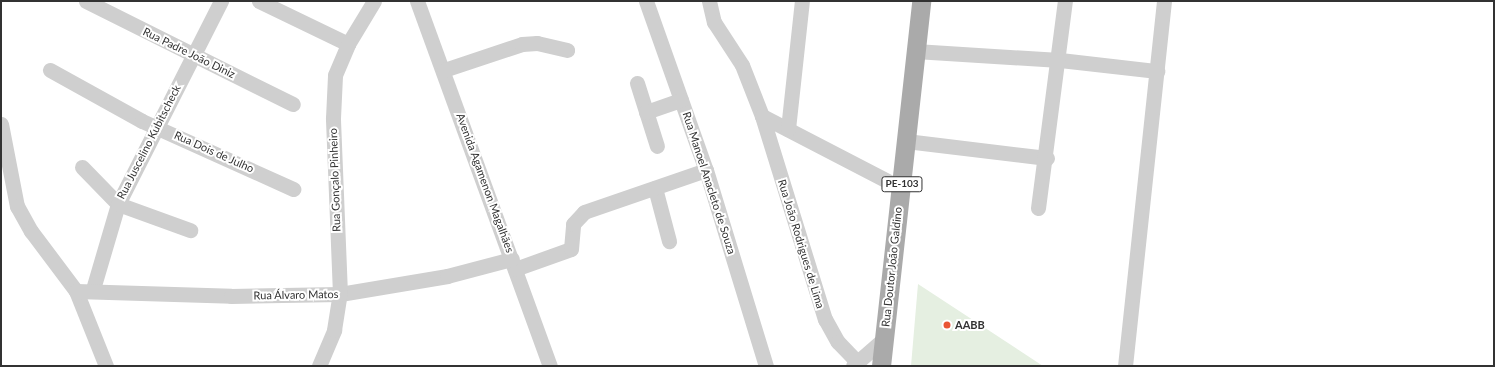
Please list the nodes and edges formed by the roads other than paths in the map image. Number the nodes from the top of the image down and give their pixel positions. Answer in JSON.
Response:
{"nodes":[{"id":1,"x":86,"y":1,"type":"edge"},
{"id":2,"x":221,"y":1,"type":"edge"},
{"id":3,"x":259,"y":1,"type":"edge"},
{"id":4,"x":374,"y":1,"type":"edge"},
{"id":5,"x":417,"y":1,"type":"edge"},
{"id":6,"x":646,"y":1,"type":"edge"},
{"id":7,"x":708,"y":1,"type":"edge"},
{"id":8,"x":802,"y":1,"type":"edge"},
{"id":9,"x":921,"y":1,"type":"edge"},
{"id":10,"x":1065,"y":1,"type":"edge"},
{"id":11,"x":1164,"y":1,"type":"edge"},
{"id":12,"x":348,"y":44,"type":"junction"},
{"id":13,"x":567,"y":50,"type":"dead end"},
{"id":14,"x":915,"y":51,"type":"junction"},
{"id":15,"x":194,"y":55,"type":"junction"},
{"id":16,"x":1060,"y":60,"type":"junction"},
{"id":17,"x":50,"y":70,"type":"dead end"},
{"id":18,"x":444,"y":70,"type":"junction"},
{"id":19,"x":1157,"y":72,"type":"junction"},
{"id":20,"x":637,"y":83,"type":"dead end"},
{"id":21,"x":681,"y":100,"type":"junction"},
{"id":22,"x":293,"y":104,"type":"dead end"},
{"id":23,"x":646,"y":112,"type":"junction"},
{"id":24,"x":762,"y":116,"type":"junction"},
{"id":25,"x":1,"y":124,"type":"edge"},
{"id":26,"x":155,"y":127,"type":"junction"},
{"id":27,"x":788,"y":129,"type":"junction"},
{"id":28,"x":906,"y":141,"type":"junction"},
{"id":29,"x":657,"y":146,"type":"dead end"},
{"id":30,"x":1047,"y":158,"type":"junction"},
{"id":31,"x":82,"y":167,"type":"dead end"},
{"id":32,"x":706,"y":170,"type":"junction"},
{"id":33,"x":655,"y":188,"type":"junction"},
{"id":34,"x":901,"y":188,"type":"junction"},
{"id":35,"x":293,"y":189,"type":"dead end"},
{"id":36,"x":118,"y":204,"type":"junction"},
{"id":37,"x":1038,"y":208,"type":"dead end"},
{"id":38,"x":190,"y":230,"type":"dead end"},
{"id":39,"x":669,"y":241,"type":"dead end"},
{"id":40,"x":513,"y":264,"type":"junction"},
{"id":41,"x":94,"y":290,"type":"junction"},
{"id":42,"x":76,"y":291,"type":"junction"},
{"id":43,"x":340,"y":294,"type":"junction"},
{"id":44,"x":885,"y":338,"type":"junction"},
{"id":45,"x":855,"y":364,"type":"edge"},
{"id":46,"x":106,"y":366,"type":"edge"},
{"id":47,"x":319,"y":366,"type":"edge"},
{"id":48,"x":550,"y":366,"type":"edge"},
{"id":49,"x":766,"y":366,"type":"edge"},
{"id":50,"x":881,"y":366,"type":"edge"},
{"id":51,"x":1125,"y":366,"type":"edge"}],
"edges":[{"from":1,"to":15,"type":"street","name":"Rua Padre João Diniz"},
{"from":2,"to":15,"type":"street","name":"Rua Juscelino Kubitscheck"},
{"from":3,"to":12,"type":"street"},
{"from":4,"to":12,"type":"street","name":"Rua Gonçalo Pinheiro"},
{"from":5,"to":18,"type":"street","name":"Avenida Agamenon Magalhães"},
{"from":6,"to":21,"type":"street","name":"Rua Manoel Anacleto de Souza"},
{"from":7,"to":24,"type":"street","name":"Rua João Rodrigues de Lima"},
{"from":8,"to":27,"type":"street"},
{"from":9,"to":14,"type":"main road","name":"Rua Doutor João Galdino","number":"PE-103"},
{"from":10,"to":16,"type":"street"},
{"from":11,"to":19,"type":"street"},
{"from":12,"to":43,"type":"street","name":"Rua Gonçalo Pinheiro"},
{"from":13,"to":18,"type":"street"},
{"from":14,"to":16,"type":"street"},
{"from":14,"to":28,"type":"main road","name":"Rua Doutor João Galdino","number":"PE-103"},
{"from":15,"to":22,"type":"street","name":"Rua Padre João Diniz"},
{"from":15,"to":26,"type":"street","name":"Rua Juscelino Kubitscheck"},
{"from":16,"to":19,"type":"street"},
{"from":16,"to":30,"type":"street"},
{"from":17,"to":26,"type":"street","name":"Rua Dois de Julho"},
{"from":18,"to":40,"type":"street","name":"Avenida Agamenon Magalhães"},
{"from":19,"to":51,"type":"street"},
{"from":20,"to":23,"type":"street"},
{"from":21,"to":23,"type":"street"},
{"from":21,"to":32,"type":"street","name":"Rua Manoel Anacleto de Souza"},
{"from":23,"to":29,"type":"street"},
{"from":24,"to":27,"type":"street"},
{"from":24,"to":45,"type":"street","name":"Rua João Rodrigues de Lima"},
{"from":25,"to":42,"type":"street"},
{"from":26,"to":35,"type":"street","name":"Rua Dois de Julho"},
{"from":26,"to":36,"type":"street","name":"Rua Juscelino Kubitscheck"},
{"from":27,"to":34,"type":"street"},
{"from":28,"to":30,"type":"street"},
{"from":28,"to":34,"type":"main road","name":"Rua Doutor João Galdino","number":"PE-103"},
{"from":30,"to":37,"type":"street"},
{"from":31,"to":36,"type":"street"},
{"from":32,"to":33,"type":"street"},
{"from":32,"to":49,"type":"street","name":"Rua Manoel Anacleto de Souza"},
{"from":33,"to":39,"type":"street"},
{"from":33,"to":40,"type":"street","name":"Rua Álvaro Matos"},
{"from":34,"to":44,"type":"main road","name":"Rua Doutor João Galdino","number":"PE-103"},
{"from":36,"to":38,"type":"street"},
{"from":36,"to":41,"type":"street","name":"Rua Juscelino Kubitscheck"},
{"from":40,"to":43,"type":"street","name":"Rua Álvaro Matos"},
{"from":40,"to":48,"type":"street","name":"Avenida Agamenon Magalhães"},
{"from":41,"to":42,"type":"street","name":"Rua Álvaro Matos"},
{"from":41,"to":43,"type":"street","name":"Rua Álvaro Matos"},
{"from":42,"to":46,"type":"street"},
{"from":43,"to":47,"type":"street","name":"Rua Gonçalo Pinheiro"},
{"from":44,"to":45,"type":"street"},
{"from":44,"to":50,"type":"main road","name":"Rua Doutor João Galdino","number":"PE-103"}]}
